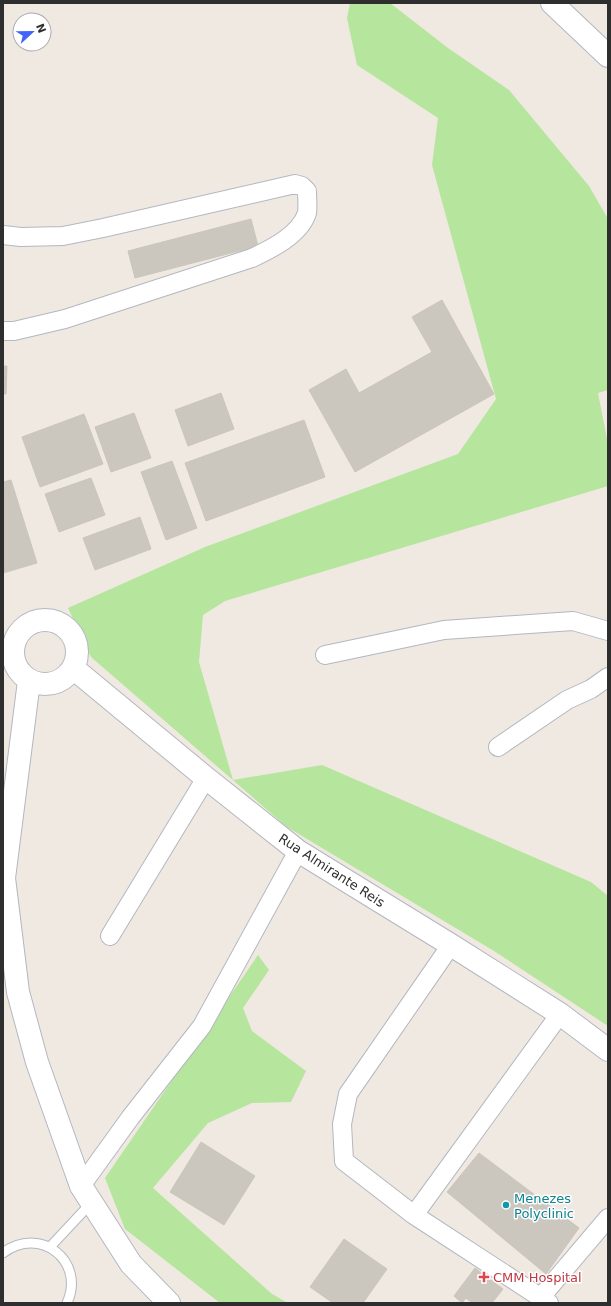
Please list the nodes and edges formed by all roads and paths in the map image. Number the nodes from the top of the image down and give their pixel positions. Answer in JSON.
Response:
{"nodes":[{"id":1,"x":552,"y":3,"type":"edge"},
{"id":2,"x":608,"y":56,"type":"edge"},
{"id":3,"x":3,"y":235,"type":"edge"},
{"id":4,"x":3,"y":331,"type":"edge"},
{"id":5,"x":608,"y":631,"type":"edge"},
{"id":6,"x":8,"y":647,"type":"edge"},
{"id":7,"x":325,"y":655,"type":"dead end"},
{"id":8,"x":73,"y":668,"type":"junction"},
{"id":9,"x":608,"y":677,"type":"edge"},
{"id":10,"x":30,"y":681,"type":"junction"},
{"id":11,"x":498,"y":747,"type":"dead end"},
{"id":12,"x":206,"y":778,"type":"junction"},
{"id":13,"x":298,"y":851,"type":"junction"},
{"id":14,"x":5,"y":860,"type":"edge"},
{"id":15,"x":110,"y":936,"type":"dead end"},
{"id":16,"x":451,"y":945,"type":"junction"},
{"id":17,"x":560,"y":1014,"type":"junction"},
{"id":18,"x":608,"y":1050,"type":"edge"},
{"id":19,"x":87,"y":1194,"type":"junction"},
{"id":20,"x":414,"y":1215,"type":"junction"},
{"id":21,"x":608,"y":1218,"type":"edge"},
{"id":22,"x":50,"y":1247,"type":"junction"},
{"id":23,"x":3,"y":1253,"type":"edge"},
{"id":24,"x":545,"y":1300,"type":"edge"},
{"id":25,"x":67,"y":1303,"type":"edge"},
{"id":26,"x":169,"y":1303,"type":"edge"}],
"edges":[{"from":1,"to":2,"type":"main road"},
{"from":3,"to":4,"type":"street"},
{"from":5,"to":7,"type":"street"},
{"from":6,"to":8,"type":"main road"},
{"from":6,"to":10,"type":"main road"},
{"from":8,"to":10,"type":"main road"},
{"from":8,"to":12,"type":"main road","name":"Rua Almirante Reis"},
{"from":9,"to":11,"type":"street"},
{"from":10,"to":14,"type":"main road"},
{"from":12,"to":13,"type":"main road","name":"Rua Almirante Reis"},
{"from":12,"to":15,"type":"street"},
{"from":13,"to":16,"type":"main road","name":"Rua Almirante Reis"},
{"from":13,"to":19,"type":"street"},
{"from":14,"to":19,"type":"main road"},
{"from":16,"to":17,"type":"main road","name":"Rua Almirante Reis"},
{"from":16,"to":20,"type":"street"},
{"from":17,"to":18,"type":"main road","name":"Rua Almirante Reis"},
{"from":17,"to":20,"type":"street"},
{"from":19,"to":22,"type":"lane"},
{"from":19,"to":26,"type":"main road"},
{"from":20,"to":24,"type":"street"},
{"from":21,"to":24,"type":"street"},
{"from":22,"to":23,"type":"lane"},
{"from":22,"to":25,"type":"lane"}]}
